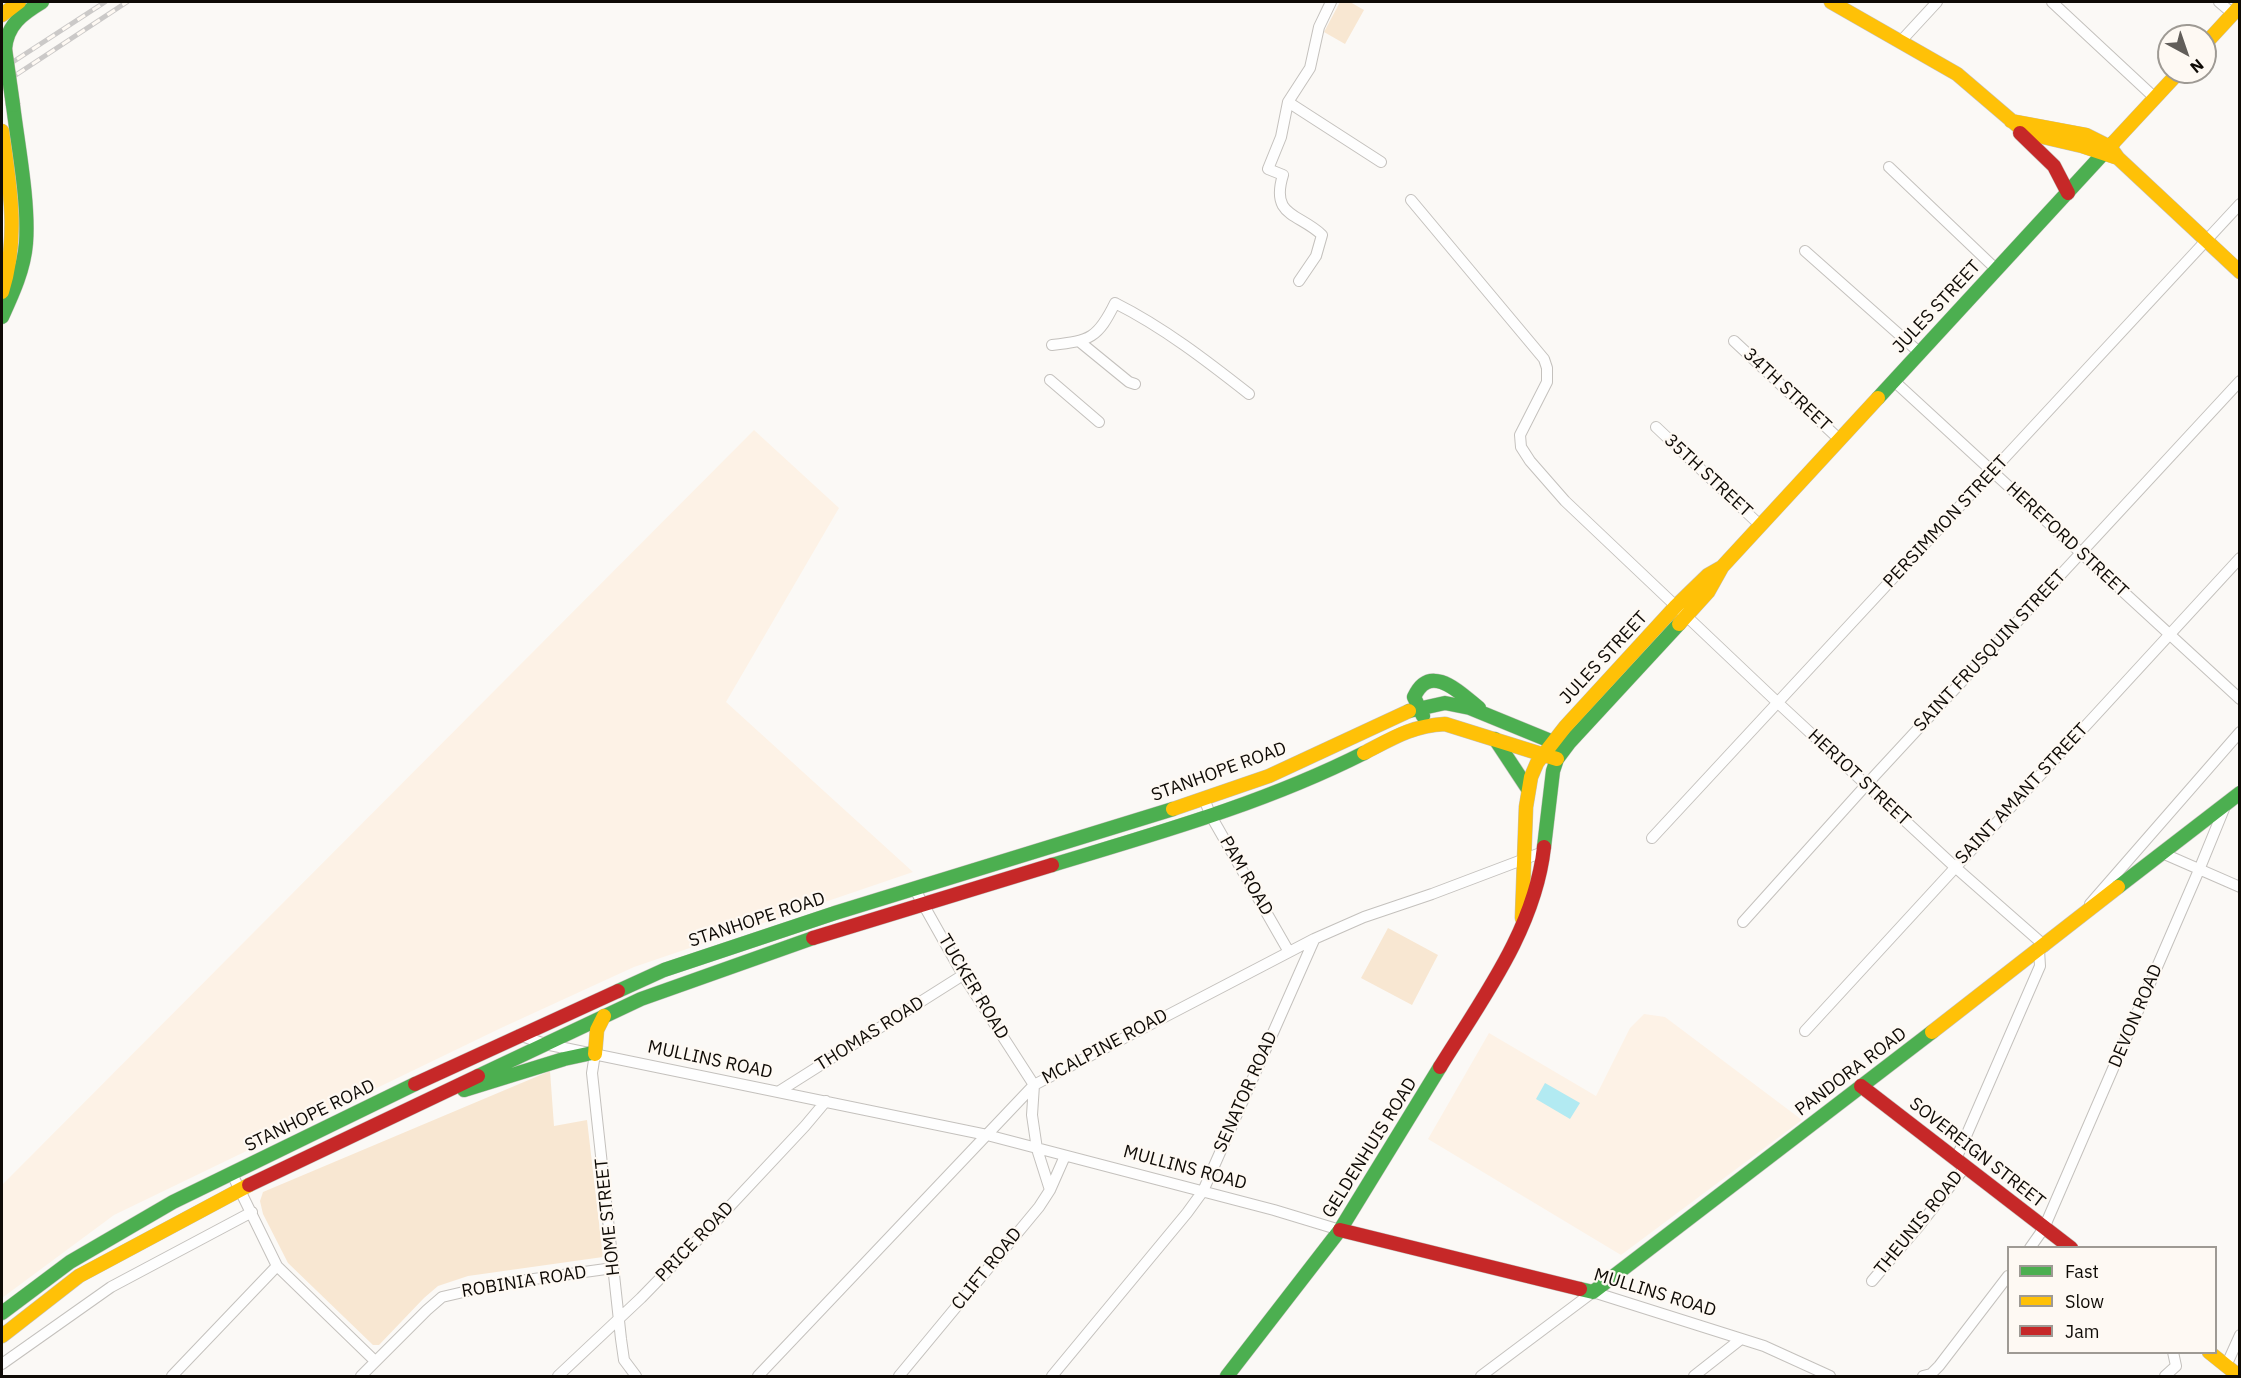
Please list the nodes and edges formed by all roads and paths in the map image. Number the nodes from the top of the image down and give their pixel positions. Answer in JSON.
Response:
{"nodes":[{"id":1,"x":42,"y":2,"type":"edge"},
{"id":2,"x":1331,"y":2,"type":"edge"},
{"id":3,"x":1831,"y":2,"type":"edge"},
{"id":4,"x":1937,"y":2,"type":"edge"},
{"id":5,"x":2052,"y":2,"type":"edge"},
{"id":6,"x":2219,"y":2,"type":"edge"},
{"id":7,"x":9,"y":10,"type":"edge"},
{"id":8,"x":2236,"y":10,"type":"edge"},
{"id":9,"x":2217,"y":31,"type":"edge"},
{"id":10,"x":4,"y":34,"type":"edge"},
{"id":11,"x":1901,"y":41,"type":"junction"},
{"id":12,"x":2168,"y":84,"type":"edge"},
{"id":13,"x":2155,"y":98,"type":"junction"},
{"id":14,"x":1288,"y":102,"type":"junction"},
{"id":15,"x":2014,"y":125,"type":"junction"},
{"id":16,"x":2,"y":131,"type":"edge"},
{"id":17,"x":2110,"y":153,"type":"junction"},
{"id":18,"x":1381,"y":162,"type":"dead end"},
{"id":19,"x":1889,"y":167,"type":"dead end"},
{"id":20,"x":2068,"y":194,"type":"junction"},
{"id":21,"x":1411,"y":200,"type":"dead end"},
{"id":22,"x":2240,"y":204,"type":"edge"},
{"id":23,"x":2206,"y":241,"type":"junction"},
{"id":24,"x":1805,"y":252,"type":"dead end"},
{"id":25,"x":1997,"y":270,"type":"junction"},
{"id":26,"x":2240,"y":272,"type":"edge"},
{"id":27,"x":1299,"y":281,"type":"dead end"},
{"id":28,"x":2,"y":292,"type":"edge"},
{"id":29,"x":2,"y":316,"type":"edge"},
{"id":30,"x":1734,"y":341,"type":"dead end"},
{"id":31,"x":1080,"y":342,"type":"junction"},
{"id":32,"x":1052,"y":345,"type":"dead end"},
{"id":33,"x":1920,"y":353,"type":"junction"},
{"id":34,"x":1050,"y":380,"type":"dead end"},
{"id":35,"x":1894,"y":381,"type":"junction"},
{"id":36,"x":2240,"y":381,"type":"edge"},
{"id":37,"x":1135,"y":384,"type":"dead end"},
{"id":38,"x":1249,"y":394,"type":"dead end"},
{"id":39,"x":1099,"y":422,"type":"dead end"},
{"id":40,"x":1656,"y":427,"type":"dead end"},
{"id":41,"x":1839,"y":440,"type":"junction"},
{"id":42,"x":1994,"y":471,"type":"junction"},
{"id":43,"x":1761,"y":526,"type":"junction"},
{"id":44,"x":2081,"y":552,"type":"junction"},
{"id":45,"x":2240,"y":558,"type":"edge"},
{"id":46,"x":1681,"y":611,"type":"junction"},
{"id":47,"x":2168,"y":635,"type":"junction"},
{"id":48,"x":2240,"y":699,"type":"edge"},
{"id":49,"x":1777,"y":702,"type":"junction"},
{"id":50,"x":1418,"y":709,"type":"junction"},
{"id":51,"x":1490,"y":717,"type":"junction"},
{"id":52,"x":1429,"y":725,"type":"junction"},
{"id":53,"x":2240,"y":732,"type":"edge"},
{"id":54,"x":1495,"y":739,"type":"junction"},
{"id":55,"x":1558,"y":750,"type":"junction"},
{"id":56,"x":1543,"y":755,"type":"junction"},
{"id":57,"x":1280,"y":771,"type":"junction"},
{"id":58,"x":1867,"y":784,"type":"junction"},
{"id":59,"x":1528,"y":789,"type":"junction"},
{"id":60,"x":1284,"y":790,"type":"junction"},
{"id":61,"x":2240,"y":793,"type":"edge"},
{"id":62,"x":1204,"y":799,"type":"junction"},
{"id":63,"x":2226,"y":803,"type":"junction"},
{"id":64,"x":1211,"y":816,"type":"junction"},
{"id":65,"x":1652,"y":838,"type":"dead end"},
{"id":66,"x":1543,"y":852,"type":"junction"},
{"id":67,"x":2162,"y":853,"type":"junction"},
{"id":68,"x":1524,"y":858,"type":"junction"},
{"id":69,"x":990,"y":865,"type":"junction"},
{"id":70,"x":1955,"y":867,"type":"junction"},
{"id":71,"x":2199,"y":870,"type":"junction"},
{"id":72,"x":995,"y":883,"type":"junction"},
{"id":73,"x":2240,"y":887,"type":"edge"},
{"id":74,"x":914,"y":888,"type":"junction"},
{"id":75,"x":924,"y":904,"type":"junction"},
{"id":76,"x":2078,"y":918,"type":"junction"},
{"id":77,"x":1743,"y":922,"type":"dead end"},
{"id":78,"x":1522,"y":926,"type":"junction"},
{"id":79,"x":1314,"y":939,"type":"junction"},
{"id":80,"x":2042,"y":948,"type":"junction"},
{"id":81,"x":1289,"y":952,"type":"junction"},
{"id":82,"x":963,"y":975,"type":"junction"},
{"id":83,"x":604,"y":1017,"type":"junction"},
{"id":84,"x":1805,"y":1030,"type":"dead end"},
{"id":85,"x":519,"y":1035,"type":"junction"},
{"id":86,"x":545,"y":1044,"type":"junction"},
{"id":87,"x":593,"y":1054,"type":"junction"},
{"id":88,"x":1034,"y":1085,"type":"junction"},
{"id":89,"x":1861,"y":1086,"type":"junction"},
{"id":90,"x":778,"y":1092,"type":"junction"},
{"id":91,"x":826,"y":1101,"type":"junction"},
{"id":92,"x":414,"y":1105,"type":"junction"},
{"id":93,"x":987,"y":1135,"type":"junction"},
{"id":94,"x":1037,"y":1149,"type":"junction"},
{"id":95,"x":1065,"y":1156,"type":"junction"},
{"id":96,"x":1961,"y":1162,"type":"junction"},
{"id":97,"x":232,"y":1174,"type":"junction"},
{"id":98,"x":240,"y":1189,"type":"junction"},
{"id":99,"x":1050,"y":1190,"type":"junction"},
{"id":100,"x":1203,"y":1191,"type":"junction"},
{"id":101,"x":252,"y":1212,"type":"junction"},
{"id":102,"x":2044,"y":1228,"type":"junction"},
{"id":103,"x":1340,"y":1230,"type":"junction"},
{"id":104,"x":2031,"y":1246,"type":"edge"},
{"id":105,"x":2068,"y":1246,"type":"edge"},
{"id":106,"x":70,"y":1262,"type":"junction"},
{"id":107,"x":277,"y":1266,"type":"junction"},
{"id":108,"x":613,"y":1268,"type":"junction"},
{"id":109,"x":80,"y":1276,"type":"junction"},
{"id":110,"x":2007,"y":1277,"type":"edge"},
{"id":111,"x":1872,"y":1281,"type":"dead end"},
{"id":112,"x":1593,"y":1292,"type":"junction"},
{"id":113,"x":2,"y":1313,"type":"edge"},
{"id":114,"x":619,"y":1317,"type":"junction"},
{"id":115,"x":2240,"y":1335,"type":"edge"},
{"id":116,"x":2,"y":1336,"type":"edge"},
{"id":117,"x":1741,"y":1339,"type":"junction"},
{"id":118,"x":2173,"y":1354,"type":"edge"},
{"id":119,"x":2210,"y":1354,"type":"edge"},
{"id":120,"x":375,"y":1361,"type":"junction"},
{"id":121,"x":2,"y":1364,"type":"edge"},
{"id":122,"x":2226,"y":1366,"type":"junction"},
{"id":123,"x":1820,"y":1373,"type":"edge"},
{"id":124,"x":172,"y":1377,"type":"edge"},
{"id":125,"x":361,"y":1377,"type":"edge"},
{"id":126,"x":558,"y":1377,"type":"edge"},
{"id":127,"x":636,"y":1377,"type":"edge"},
{"id":128,"x":758,"y":1377,"type":"edge"},
{"id":129,"x":899,"y":1377,"type":"edge"},
{"id":130,"x":1052,"y":1377,"type":"edge"},
{"id":131,"x":1227,"y":1377,"type":"edge"},
{"id":132,"x":1481,"y":1377,"type":"edge"},
{"id":133,"x":1694,"y":1377,"type":"edge"},
{"id":134,"x":1830,"y":1377,"type":"edge"},
{"id":135,"x":1923,"y":1377,"type":"edge"},
{"id":136,"x":2165,"y":1377,"type":"edge"},
{"id":137,"x":2239,"y":1377,"type":"edge"}],
"edges":[{"from":1,"to":7,"type":"main road"},
{"from":2,"to":14,"type":"street"},
{"from":3,"to":11,"type":"main road"},
{"from":4,"to":11,"type":"street"},
{"from":5,"to":13,"type":"street"},
{"from":6,"to":8,"type":"street"},
{"from":7,"to":10,"type":"main road"},
{"from":8,"to":9,"type":"main road"},
{"from":10,"to":29,"type":"main road","bridge":true},
{"from":11,"to":15,"type":"main road"},
{"from":12,"to":13,"type":"main road","name":"JULES STREET"},
{"from":13,"to":17,"type":"main road","name":"JULES STREET"},
{"from":14,"to":18,"type":"street"},
{"from":14,"to":27,"type":"street"},
{"from":15,"to":17,"type":"main road"},
{"from":15,"to":20,"type":"main road"},
{"from":16,"to":28,"type":"main road"},
{"from":17,"to":20,"type":"main road","name":"JULES STREET"},
{"from":17,"to":23,"type":"main road"},
{"from":19,"to":25,"type":"street"},
{"from":20,"to":25,"type":"main road","name":"JULES STREET"},
{"from":21,"to":46,"type":"street","name":"HERIOT STREET"},
{"from":22,"to":23,"type":"street","name":"PERSIMMON STREET"},
{"from":23,"to":26,"type":"main road"},
{"from":23,"to":42,"type":"street","name":"PERSIMMON STREET"},
{"from":24,"to":33,"type":"street"},
{"from":25,"to":33,"type":"main road","name":"JULES STREET"},
{"from":30,"to":41,"type":"street","name":"34TH STREET"},
{"from":31,"to":32,"type":"street"},
{"from":31,"to":37,"type":"street"},
{"from":31,"to":38,"type":"street"},
{"from":33,"to":35,"type":"main road","name":"JULES STREET"},
{"from":34,"to":39,"type":"street"},
{"from":35,"to":41,"type":"main road","name":"JULES STREET"},
{"from":35,"to":42,"type":"street","name":"HEREFORD STREET"},
{"from":36,"to":44,"type":"street","name":"SAINT FRUSQUIN STREET"},
{"from":40,"to":43,"type":"street","name":"35TH STREET"},
{"from":41,"to":43,"type":"main road","name":"JULES STREET"},
{"from":42,"to":44,"type":"street","name":"HEREFORD STREET"},
{"from":42,"to":49,"type":"street","name":"PERSIMMON STREET"},
{"from":43,"to":46,"type":"main road","name":"JULES STREET"},
{"from":44,"to":47,"type":"street","name":"HEREFORD STREET"},
{"from":44,"to":58,"type":"street","name":"SAINT FRUSQUIN STREET"},
{"from":45,"to":47,"type":"street","name":"SAINT AMANT STREET"},
{"from":46,"to":49,"type":"street","name":"HERIOT STREET"},
{"from":46,"to":55,"type":"main road","name":"JULES STREET"},
{"from":47,"to":48,"type":"street","name":"HEREFORD STREET"},
{"from":47,"to":70,"type":"street","name":"SAINT AMANT STREET"},
{"from":49,"to":58,"type":"street","name":"HERIOT STREET"},
{"from":49,"to":65,"type":"street","name":"PERSIMMON STREET"},
{"from":50,"to":51,"type":"main road","name":"STANHOPE ROAD"},
{"from":50,"to":51,"type":"main road"},
{"from":50,"to":52,"type":"main road"},
{"from":50,"to":57,"type":"main road","name":"STANHOPE ROAD"},
{"from":51,"to":55,"type":"main road","name":"STANHOPE ROAD"},
{"from":52,"to":54,"type":"main road","name":"STANHOPE ROAD"},
{"from":52,"to":60,"type":"main road","name":"STANHOPE ROAD"},
{"from":53,"to":76,"type":"street"},
{"from":54,"to":56,"type":"main road","name":"STANHOPE ROAD"},
{"from":54,"to":59,"type":"main road"},
{"from":55,"to":56,"type":"main road","name":"STANHOPE ROAD"},
{"from":55,"to":66,"type":"main road","name":"GELDENHUIS ROAD"},
{"from":56,"to":59,"type":"main road","name":"GELDENHUIS ROAD"},
{"from":57,"to":60,"type":"main road"},
{"from":57,"to":62,"type":"main road","name":"STANHOPE ROAD"},
{"from":58,"to":70,"type":"street","name":"HERIOT STREET"},
{"from":58,"to":77,"type":"street","name":"SAINT FRUSQUIN STREET"},
{"from":59,"to":68,"type":"main road","name":"GELDENHUIS ROAD"},
{"from":60,"to":64,"type":"main road","name":"STANHOPE ROAD"},
{"from":61,"to":63,"type":"main road","name":"PANDORA ROAD"},
{"from":62,"to":64,"type":"street","name":"PAM ROAD"},
{"from":62,"to":69,"type":"main road","name":"STANHOPE ROAD"},
{"from":63,"to":67,"type":"main road","name":"PANDORA ROAD"},
{"from":63,"to":71,"type":"street","name":"DEVON ROAD"},
{"from":64,"to":72,"type":"main road","name":"STANHOPE ROAD"},
{"from":64,"to":81,"type":"street","name":"PAM ROAD"},
{"from":66,"to":68,"type":"street","name":"MCALPINE ROAD"},
{"from":66,"to":78,"type":"main road","name":"GELDENHUIS ROAD"},
{"from":67,"to":71,"type":"street"},
{"from":67,"to":76,"type":"main road","name":"PANDORA ROAD"},
{"from":68,"to":78,"type":"main road","name":"GELDENHUIS ROAD"},
{"from":68,"to":79,"type":"street","name":"MCALPINE ROAD"},
{"from":69,"to":72,"type":"main road"},
{"from":69,"to":74,"type":"main road","name":"STANHOPE ROAD"},
{"from":70,"to":80,"type":"street","name":"HERIOT STREET"},
{"from":70,"to":84,"type":"street","name":"SAINT AMANT STREET"},
{"from":71,"to":73,"type":"street"},
{"from":71,"to":102,"type":"street","name":"DEVON ROAD"},
{"from":72,"to":75,"type":"main road","name":"STANHOPE ROAD"},
{"from":74,"to":75,"type":"street","name":"TUCKER ROAD"},
{"from":74,"to":85,"type":"main road","name":"STANHOPE ROAD"},
{"from":75,"to":82,"type":"street","name":"TUCKER ROAD"},
{"from":75,"to":83,"type":"main road","name":"STANHOPE ROAD"},
{"from":76,"to":80,"type":"main road","name":"PANDORA ROAD"},
{"from":78,"to":103,"type":"main road","name":"GELDENHUIS ROAD"},
{"from":79,"to":81,"type":"street","name":"MCALPINE ROAD"},
{"from":79,"to":100,"type":"street","name":"SENATOR ROAD"},
{"from":80,"to":89,"type":"main road","name":"PANDORA ROAD"},
{"from":80,"to":96,"type":"street","name":"THEUNIS ROAD"},
{"from":81,"to":88,"type":"street","name":"MCALPINE ROAD"},
{"from":82,"to":88,"type":"street","name":"TUCKER ROAD"},
{"from":82,"to":90,"type":"street","name":"THOMAS ROAD"},
{"from":83,"to":86,"type":"main road","name":"STANHOPE ROAD"},
{"from":83,"to":87,"type":"main road"},
{"from":85,"to":86,"type":"street","name":"MULLINS ROAD"},
{"from":85,"to":97,"type":"main road","name":"STANHOPE ROAD"},
{"from":86,"to":87,"type":"street","name":"MULLINS ROAD"},
{"from":86,"to":92,"type":"main road","name":"STANHOPE ROAD"},
{"from":87,"to":90,"type":"street","name":"MULLINS ROAD"},
{"from":87,"to":92,"type":"main road"},
{"from":87,"to":108,"type":"street","name":"HOME STREET"},
{"from":88,"to":93,"type":"street","name":"MCALPINE ROAD"},
{"from":88,"to":94,"type":"street"},
{"from":89,"to":96,"type":"main road","name":"SOVEREIGN STREET"},
{"from":89,"to":112,"type":"main road","name":"PANDORA ROAD"},
{"from":90,"to":91,"type":"street","name":"MULLINS ROAD"},
{"from":91,"to":93,"type":"street","name":"MULLINS ROAD"},
{"from":91,"to":114,"type":"street","name":"PRICE ROAD"},
{"from":92,"to":98,"type":"main road","name":"STANHOPE ROAD"},
{"from":93,"to":94,"type":"street","name":"MULLINS ROAD"},
{"from":93,"to":128,"type":"street","name":"MCALPINE ROAD"},
{"from":94,"to":95,"type":"street","name":"MULLINS ROAD"},
{"from":94,"to":99,"type":"street"},
{"from":95,"to":99,"type":"street","name":"CLIFT ROAD"},
{"from":95,"to":100,"type":"street","name":"MULLINS ROAD"},
{"from":96,"to":102,"type":"main road","name":"SOVEREIGN STREET"},
{"from":96,"to":111,"type":"street","name":"THEUNIS ROAD"},
{"from":97,"to":98,"type":"street"},
{"from":97,"to":106,"type":"main road","name":"STANHOPE ROAD"},
{"from":98,"to":101,"type":"street"},
{"from":98,"to":109,"type":"main road","name":"STANHOPE ROAD"},
{"from":99,"to":129,"type":"street","name":"CLIFT ROAD"},
{"from":100,"to":103,"type":"street","name":"MULLINS ROAD"},
{"from":100,"to":130,"type":"street","name":"SENATOR ROAD"},
{"from":101,"to":107,"type":"street"},
{"from":101,"to":121,"type":"street"},
{"from":102,"to":104,"type":"street"},
{"from":102,"to":105,"type":"main road","name":"SOVEREIGN STREET"},
{"from":103,"to":112,"type":"main road","name":"MULLINS ROAD"},
{"from":103,"to":131,"type":"main road","name":"GELDENHUIS ROAD"},
{"from":106,"to":109,"type":"main road"},
{"from":106,"to":113,"type":"main road","name":"STANHOPE ROAD"},
{"from":107,"to":120,"type":"street"},
{"from":107,"to":124,"type":"street"},
{"from":108,"to":114,"type":"street","name":"HOME STREET"},
{"from":108,"to":120,"type":"street","name":"ROBINIA ROAD"},
{"from":109,"to":116,"type":"main road","name":"STANHOPE ROAD"},
{"from":110,"to":135,"type":"street"},
{"from":112,"to":117,"type":"street","name":"MULLINS ROAD"},
{"from":112,"to":132,"type":"street","name":"PANDORA ROAD"},
{"from":114,"to":126,"type":"street","name":"PRICE ROAD"},
{"from":114,"to":127,"type":"street","name":"HOME STREET"},
{"from":115,"to":122,"type":"street"},
{"from":117,"to":123,"type":"street","name":"MULLINS ROAD"},
{"from":117,"to":133,"type":"street"},
{"from":118,"to":136,"type":"street"},
{"from":119,"to":122,"type":"main road"},
{"from":120,"to":125,"type":"street","name":"ROBINIA ROAD"},
{"from":122,"to":137,"type":"main road"},
{"from":123,"to":134,"type":"street","name":"MULLINS ROAD"}]}
